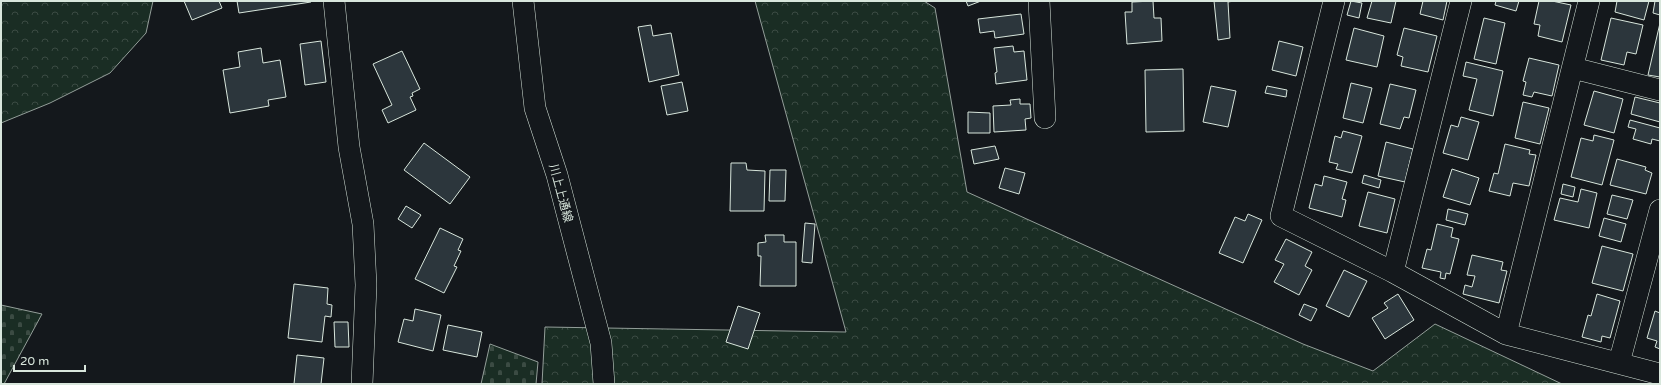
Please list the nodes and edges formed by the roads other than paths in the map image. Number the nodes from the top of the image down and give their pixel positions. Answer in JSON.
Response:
{"nodes":[{"id":1,"x":334,"y":1,"type":"edge"},
{"id":2,"x":523,"y":1,"type":"edge"},
{"id":3,"x":1039,"y":1,"type":"edge"},
{"id":4,"x":1334,"y":1,"type":"edge"},
{"id":5,"x":1461,"y":1,"type":"edge"},
{"id":6,"x":1589,"y":1,"type":"edge"},
{"id":7,"x":1573,"y":68,"type":"junction"},
{"id":8,"x":1660,"y":90,"type":"edge"},
{"id":9,"x":1045,"y":118,"type":"dead end"},
{"id":10,"x":1660,"y":210,"type":"edge"},
{"id":11,"x":1393,"y":272,"type":"junction"},
{"id":12,"x":1506,"y":334,"type":"junction"},
{"id":13,"x":1619,"y":363,"type":"junction"},
{"id":14,"x":1660,"y":374,"type":"edge"},
{"id":15,"x":362,"y":384,"type":"edge"},
{"id":16,"x":604,"y":384,"type":"edge"}],
"edges":[{"from":1,"to":15,"type":"street"},
{"from":2,"to":16,"type":"street","name":"川上上通線"},
{"from":3,"to":9,"type":"street"},
{"from":4,"to":11,"type":"street"},
{"from":5,"to":11,"type":"street"},
{"from":6,"to":7,"type":"street"},
{"from":7,"to":8,"type":"street"},
{"from":7,"to":12,"type":"street"},
{"from":10,"to":13,"type":"street"},
{"from":11,"to":12,"type":"street"},
{"from":12,"to":13,"type":"street"},
{"from":13,"to":14,"type":"street"}]}
